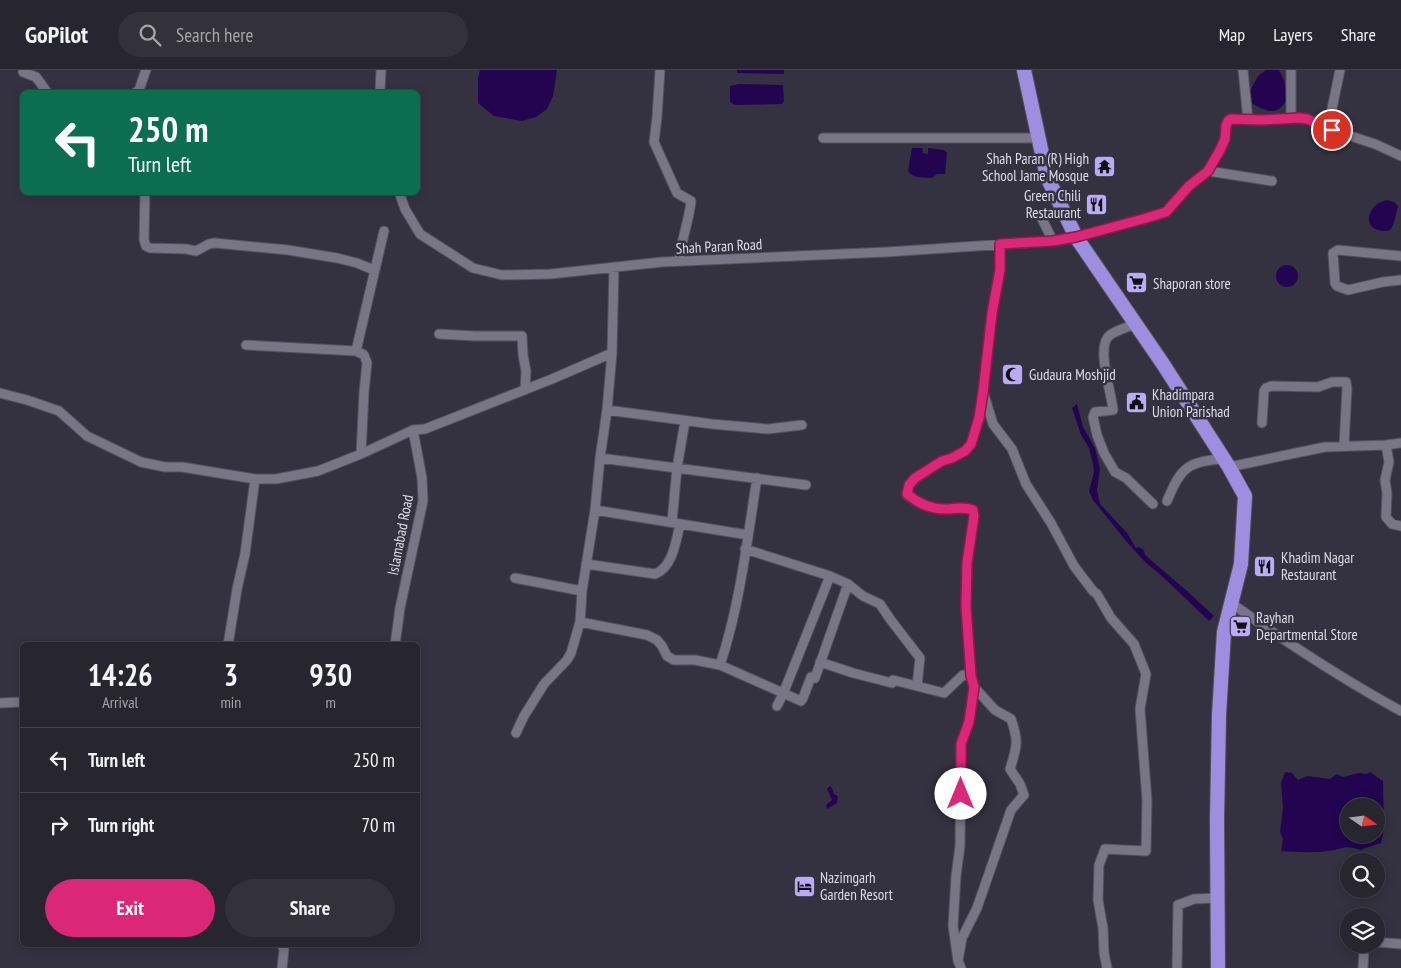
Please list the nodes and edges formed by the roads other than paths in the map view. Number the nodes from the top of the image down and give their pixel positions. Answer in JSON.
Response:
{"nodes":[{"id":1,"x":146,"y":70,"type":"edge"},
{"id":2,"x":381,"y":70,"type":"edge"},
{"id":3,"x":660,"y":70,"type":"edge"},
{"id":4,"x":1024,"y":70,"type":"edge"},
{"id":5,"x":1243,"y":70,"type":"edge"},
{"id":6,"x":1290,"y":70,"type":"edge"},
{"id":7,"x":1340,"y":70,"type":"edge"},
{"id":8,"x":23,"y":72,"type":"dead end"},
{"id":9,"x":46,"y":90,"type":"edge"},
{"id":10,"x":137,"y":90,"type":"edge"},
{"id":11,"x":380,"y":90,"type":"edge"},
{"id":12,"x":1291,"y":118,"type":"junction"},
{"id":13,"x":1248,"y":120,"type":"junction"},
{"id":14,"x":1328,"y":128,"type":"junction"},
{"id":15,"x":823,"y":138,"type":"dead end"},
{"id":16,"x":1039,"y":138,"type":"junction"},
{"id":17,"x":1401,"y":156,"type":"edge"},
{"id":18,"x":1208,"y":171,"type":"junction"},
{"id":19,"x":1272,"y":181,"type":"dead end"},
{"id":20,"x":144,"y":195,"type":"edge"},
{"id":21,"x":400,"y":195,"type":"edge"},
{"id":22,"x":1040,"y":216,"type":"dead end"},
{"id":23,"x":384,"y":231,"type":"dead end"},
{"id":24,"x":1076,"y":237,"type":"junction"},
{"id":25,"x":1053,"y":241,"type":"junction"},
{"id":26,"x":1000,"y":244,"type":"junction"},
{"id":27,"x":1401,"y":256,"type":"edge"},
{"id":28,"x":679,"y":262,"type":"junction"},
{"id":29,"x":614,"y":267,"type":"junction"},
{"id":30,"x":374,"y":270,"type":"junction"},
{"id":31,"x":1401,"y":280,"type":"edge"},
{"id":32,"x":1135,"y":324,"type":"junction"},
{"id":33,"x":439,"y":334,"type":"dead end"},
{"id":34,"x":246,"y":345,"type":"dead end"},
{"id":35,"x":356,"y":351,"type":"junction"},
{"id":36,"x":612,"y":353,"type":"junction"},
{"id":37,"x":524,"y":390,"type":"junction"},
{"id":38,"x":983,"y":392,"type":"junction"},
{"id":39,"x":0,"y":393,"type":"edge"},
{"id":40,"x":607,"y":410,"type":"junction"},
{"id":41,"x":684,"y":421,"type":"junction"},
{"id":42,"x":1262,"y":423,"type":"dead end"},
{"id":43,"x":802,"y":425,"type":"dead end"},
{"id":44,"x":413,"y":430,"type":"junction"},
{"id":45,"x":1401,"y":443,"type":"edge"},
{"id":46,"x":1386,"y":445,"type":"junction"},
{"id":47,"x":1344,"y":446,"type":"junction"},
{"id":48,"x":362,"y":454,"type":"junction"},
{"id":49,"x":600,"y":458,"type":"junction"},
{"id":50,"x":1227,"y":463,"type":"junction"},
{"id":51,"x":676,"y":468,"type":"junction"},
{"id":52,"x":757,"y":478,"type":"junction"},
{"id":53,"x":255,"y":479,"type":"junction"},
{"id":54,"x":806,"y":485,"type":"dead end"},
{"id":55,"x":1166,"y":501,"type":"dead end"},
{"id":56,"x":1153,"y":504,"type":"dead end"},
{"id":57,"x":595,"y":510,"type":"junction"},
{"id":58,"x":676,"y":523,"type":"junction"},
{"id":59,"x":1401,"y":526,"type":"edge"},
{"id":60,"x":748,"y":535,"type":"junction"},
{"id":61,"x":745,"y":549,"type":"junction"},
{"id":62,"x":586,"y":564,"type":"junction"},
{"id":63,"x":830,"y":576,"type":"junction"},
{"id":64,"x":515,"y":578,"type":"dead end"},
{"id":65,"x":848,"y":584,"type":"junction"},
{"id":66,"x":582,"y":591,"type":"junction"},
{"id":67,"x":1230,"y":608,"type":"junction"},
{"id":68,"x":580,"y":622,"type":"junction"},
{"id":69,"x":228,"y":642,"type":"edge"},
{"id":70,"x":395,"y":642,"type":"edge"},
{"id":71,"x":820,"y":662,"type":"junction"},
{"id":72,"x":720,"y":665,"type":"junction"},
{"id":73,"x":971,"y":676,"type":"junction"},
{"id":74,"x":917,"y":686,"type":"junction"},
{"id":75,"x":974,"y":687,"type":"junction"},
{"id":76,"x":783,"y":694,"type":"junction"},
{"id":77,"x":20,"y":702,"type":"edge"},
{"id":78,"x":0,"y":704,"type":"edge"},
{"id":79,"x":776,"y":706,"type":"dead end"},
{"id":80,"x":1401,"y":710,"type":"edge"},
{"id":81,"x":516,"y":732,"type":"dead end"},
{"id":82,"x":1217,"y":898,"type":"junction"},
{"id":83,"x":1385,"y":943,"type":"edge"},
{"id":84,"x":1401,"y":944,"type":"edge"},
{"id":85,"x":283,"y":947,"type":"edge"},
{"id":86,"x":1364,"y":953,"type":"edge"},
{"id":87,"x":959,"y":965,"type":"edge"},
{"id":88,"x":282,"y":968,"type":"edge"},
{"id":89,"x":1107,"y":968,"type":"edge"},
{"id":90,"x":1177,"y":968,"type":"edge"},
{"id":91,"x":1218,"y":968,"type":"edge"},
{"id":92,"x":1363,"y":968,"type":"edge"}],
"edges":[{"from":1,"to":10,"type":"street"},
{"from":2,"to":11,"type":"street"},
{"from":3,"to":28,"type":"street"},
{"from":4,"to":16,"type":"highway"},
{"from":5,"to":13,"type":"street"},
{"from":6,"to":12,"type":"street"},
{"from":7,"to":14,"type":"street"},
{"from":8,"to":9,"type":"street"},
{"from":12,"to":13,"type":"street"},
{"from":12,"to":14,"type":"street"},
{"from":13,"to":18,"type":"street"},
{"from":14,"to":17,"type":"street"},
{"from":15,"to":16,"type":"street"},
{"from":16,"to":24,"type":"highway"},
{"from":18,"to":19,"type":"street"},
{"from":18,"to":24,"type":"street","name":"Shah Paran Road"},
{"from":20,"to":30,"type":"street"},
{"from":21,"to":29,"type":"street","name":"Shah Paran Road"},
{"from":22,"to":25,"type":"street"},
{"from":23,"to":30,"type":"street"},
{"from":24,"to":25,"type":"street","name":"Shah Paran Road"},
{"from":24,"to":32,"type":"highway"},
{"from":25,"to":26,"type":"street","name":"Shah Paran Road"},
{"from":26,"to":28,"type":"street","name":"Shah Paran Road"},
{"from":26,"to":38,"type":"street"},
{"from":27,"to":31,"type":"street"},
{"from":28,"to":29,"type":"street","name":"Shah Paran Road"},
{"from":29,"to":36,"type":"street"},
{"from":30,"to":35,"type":"street"},
{"from":32,"to":50,"type":"highway"},
{"from":32,"to":56,"type":"street"},
{"from":33,"to":37,"type":"street"},
{"from":34,"to":35,"type":"street"},
{"from":35,"to":48,"type":"street"},
{"from":36,"to":37,"type":"street"},
{"from":36,"to":40,"type":"street"},
{"from":37,"to":44,"type":"street"},
{"from":38,"to":73,"type":"street"},
{"from":38,"to":89,"type":"street"},
{"from":39,"to":53,"type":"street"},
{"from":40,"to":41,"type":"street"},
{"from":40,"to":49,"type":"street"},
{"from":41,"to":43,"type":"street"},
{"from":41,"to":51,"type":"street"},
{"from":42,"to":47,"type":"street"},
{"from":44,"to":48,"type":"street"},
{"from":44,"to":70,"type":"street","name":"Islamabad Road"},
{"from":45,"to":46,"type":"street"},
{"from":46,"to":47,"type":"street"},
{"from":46,"to":59,"type":"street"},
{"from":47,"to":50,"type":"street"},
{"from":48,"to":53,"type":"street"},
{"from":49,"to":51,"type":"street"},
{"from":49,"to":57,"type":"street"},
{"from":50,"to":55,"type":"street"},
{"from":50,"to":67,"type":"highway"},
{"from":51,"to":52,"type":"street"},
{"from":51,"to":58,"type":"street"},
{"from":52,"to":54,"type":"street"},
{"from":52,"to":60,"type":"street"},
{"from":53,"to":69,"type":"street"},
{"from":57,"to":58,"type":"street"},
{"from":57,"to":62,"type":"street"},
{"from":58,"to":60,"type":"street"},
{"from":58,"to":62,"type":"street"},
{"from":60,"to":61,"type":"street"},
{"from":61,"to":63,"type":"street"},
{"from":61,"to":72,"type":"street"},
{"from":62,"to":66,"type":"street"},
{"from":63,"to":65,"type":"street"},
{"from":63,"to":76,"type":"street"},
{"from":64,"to":66,"type":"street"},
{"from":65,"to":71,"type":"street"},
{"from":65,"to":74,"type":"street"},
{"from":66,"to":68,"type":"street"},
{"from":67,"to":80,"type":"street"},
{"from":67,"to":82,"type":"highway"},
{"from":68,"to":72,"type":"street"},
{"from":68,"to":81,"type":"street"},
{"from":71,"to":74,"type":"street"},
{"from":71,"to":76,"type":"street"},
{"from":72,"to":76,"type":"street"},
{"from":73,"to":74,"type":"street"},
{"from":73,"to":75,"type":"street"},
{"from":75,"to":87,"type":"street"},
{"from":75,"to":87,"type":"street"},
{"from":76,"to":79,"type":"street"},
{"from":77,"to":78,"type":"street"},
{"from":82,"to":90,"type":"street"},
{"from":82,"to":91,"type":"highway"},
{"from":83,"to":84,"type":"street"},
{"from":85,"to":88,"type":"street"},
{"from":86,"to":92,"type":"street"}]}
